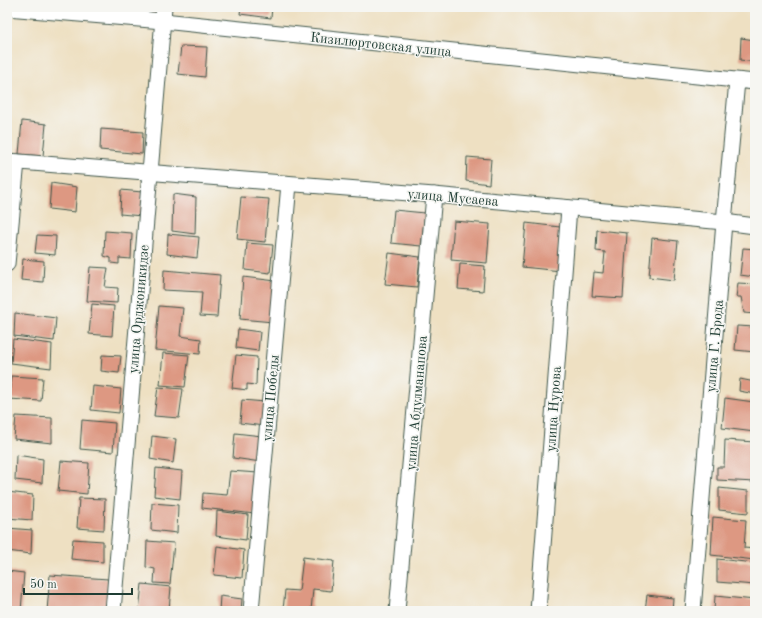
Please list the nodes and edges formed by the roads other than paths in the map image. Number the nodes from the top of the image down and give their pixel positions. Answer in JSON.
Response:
{"nodes":[{"id":1,"x":7,"y":8,"type":"edge"},
{"id":2,"x":163,"y":14,"type":"edge"},
{"id":3,"x":737,"y":81,"type":"junction"},
{"id":4,"x":755,"y":82,"type":"edge"},
{"id":5,"x":12,"y":161,"type":"edge"},
{"id":6,"x":150,"y":173,"type":"junction"},
{"id":7,"x":289,"y":184,"type":"junction"},
{"id":8,"x":434,"y":195,"type":"junction"},
{"id":9,"x":569,"y":208,"type":"junction"},
{"id":10,"x":724,"y":222,"type":"junction"},
{"id":11,"x":755,"y":226,"type":"edge"},
{"id":12,"x":7,"y":264,"type":"edge"},
{"id":13,"x":112,"y":611,"type":"edge"},
{"id":14,"x":251,"y":611,"type":"edge"},
{"id":15,"x":397,"y":611,"type":"edge"},
{"id":16,"x":538,"y":611,"type":"edge"},
{"id":17,"x":693,"y":611,"type":"edge"}],
"edges":[{"from":1,"to":2,"type":"street","name":"Кизилюртовская улица"},
{"from":2,"to":3,"type":"street","name":"Кизилюртовская улица"},
{"from":2,"to":6,"type":"street","name":"улица Орджоникидзе"},
{"from":3,"to":4,"type":"street","name":"Кизилюртовская улица"},
{"from":3,"to":10,"type":"street","name":"улица Г. Брода"},
{"from":5,"to":6,"type":"street","name":"улица Мусаева"},
{"from":5,"to":12,"type":"street"},
{"from":6,"to":7,"type":"street","name":"улица Мусаева"},
{"from":6,"to":13,"type":"street","name":"улица Орджоникидзе"},
{"from":7,"to":8,"type":"street","name":"улица Мусаева"},
{"from":7,"to":14,"type":"street","name":"улица Победы"},
{"from":8,"to":9,"type":"street","name":"улица Мусаева"},
{"from":8,"to":15,"type":"street","name":"улица Абдулманапова"},
{"from":9,"to":10,"type":"street","name":"улица Мусаева"},
{"from":9,"to":16,"type":"street","name":"улица Нурова"},
{"from":10,"to":11,"type":"street","name":"улица Мусаева"},
{"from":10,"to":17,"type":"street","name":"улица Г. Брода"}]}
